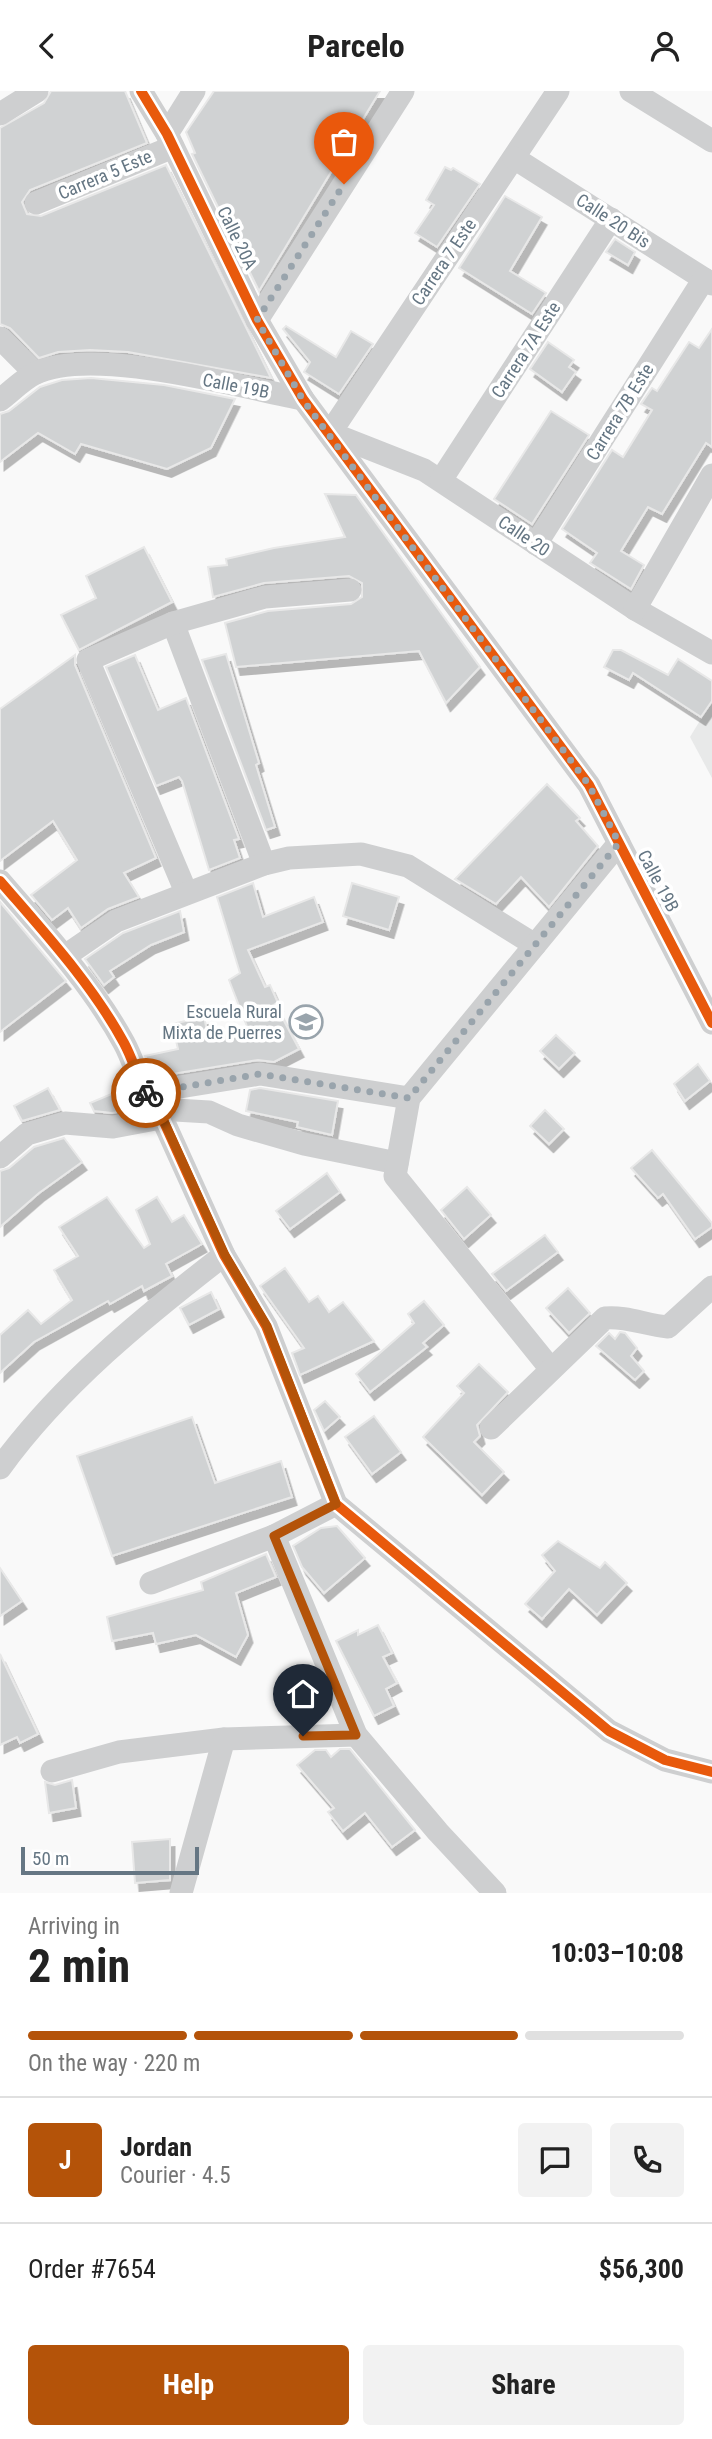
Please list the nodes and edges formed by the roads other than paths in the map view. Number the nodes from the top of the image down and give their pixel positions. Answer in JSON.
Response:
{"nodes":[{"id":1,"x":37,"y":91,"type":"edge"},
{"id":2,"x":141,"y":91,"type":"edge"},
{"id":3,"x":194,"y":91,"type":"edge"},
{"id":4,"x":403,"y":91,"type":"edge"},
{"id":5,"x":558,"y":91,"type":"edge"},
{"id":6,"x":631,"y":91,"type":"edge"},
{"id":7,"x":1,"y":111,"type":"edge"},
{"id":8,"x":170,"y":140,"type":"junction"},
{"id":9,"x":712,"y":141,"type":"edge"},
{"id":10,"x":514,"y":158,"type":"junction"},
{"id":11,"x":36,"y":203,"type":"dead end"},
{"id":12,"x":611,"y":219,"type":"junction"},
{"id":13,"x":708,"y":281,"type":"edge"},
{"id":14,"x":257,"y":320,"type":"junction"},
{"id":15,"x":0,"y":338,"type":"edge"},
{"id":16,"x":35,"y":373,"type":"junction"},
{"id":17,"x":0,"y":400,"type":"edge"},
{"id":18,"x":303,"y":400,"type":"junction"},
{"id":19,"x":330,"y":433,"type":"junction"},
{"id":20,"x":712,"y":475,"type":"edge"},
{"id":21,"x":442,"y":480,"type":"junction"},
{"id":22,"x":536,"y":544,"type":"junction"},
{"id":23,"x":350,"y":590,"type":"dead end"},
{"id":24,"x":635,"y":610,"type":"junction"},
{"id":25,"x":173,"y":623,"type":"junction"},
{"id":26,"x":712,"y":653,"type":"edge"},
{"id":27,"x":619,"y":843,"type":"junction"},
{"id":28,"x":264,"y":863,"type":"junction"},
{"id":29,"x":0,"y":881,"type":"edge"},
{"id":30,"x":186,"y":892,"type":"junction"},
{"id":31,"x":535,"y":945,"type":"junction"},
{"id":32,"x":65,"y":956,"type":"junction"},
{"id":33,"x":710,"y":1013,"type":"edge"},
{"id":34,"x":409,"y":1098,"type":"junction"},
{"id":35,"x":154,"y":1106,"type":"junction"},
{"id":36,"x":0,"y":1157,"type":"edge"},
{"id":37,"x":397,"y":1163,"type":"junction"},
{"id":38,"x":225,"y":1255,"type":"junction"},
{"id":39,"x":712,"y":1287,"type":"edge"},
{"id":40,"x":550,"y":1368,"type":"junction"},
{"id":41,"x":491,"y":1428,"type":"dead end"},
{"id":42,"x":0,"y":1468,"type":"edge"},
{"id":43,"x":336,"y":1504,"type":"junction"},
{"id":44,"x":274,"y":1536,"type":"junction"},
{"id":45,"x":151,"y":1583,"type":"dead end"},
{"id":46,"x":356,"y":1735,"type":"junction"},
{"id":47,"x":224,"y":1739,"type":"junction"},
{"id":48,"x":52,"y":1771,"type":"dead end"},
{"id":49,"x":712,"y":1772,"type":"edge"},
{"id":50,"x":181,"y":1893,"type":"edge"},
{"id":51,"x":495,"y":1893,"type":"edge"}],
"edges":[{"from":1,"to":7,"type":"street"},
{"from":2,"to":8,"type":"street","name":"Calle 20A"},
{"from":3,"to":8,"type":"street","name":"Carrera 5 Este"},
{"from":4,"to":14,"type":"street"},
{"from":5,"to":10,"type":"street","name":"Carrera 7 Este"},
{"from":6,"to":9,"type":"street"},
{"from":8,"to":11,"type":"street","name":"Carrera 5 Este"},
{"from":8,"to":14,"type":"street","name":"Calle 20A"},
{"from":10,"to":12,"type":"street","name":"Calle 20 Bis"},
{"from":10,"to":19,"type":"street","name":"Carrera 7 Este"},
{"from":12,"to":13,"type":"street","name":"Calle 20 Bis"},
{"from":12,"to":21,"type":"street","name":"Carrera 7A Este"},
{"from":13,"to":22,"type":"street","name":"Carrera 7B Este"},
{"from":14,"to":18,"type":"street","name":"Calle 20A"},
{"from":15,"to":16,"type":"street"},
{"from":16,"to":17,"type":"street"},
{"from":16,"to":18,"type":"street","name":"Calle 19B"},
{"from":18,"to":19,"type":"street","name":"Calle 19B"},
{"from":19,"to":21,"type":"street","name":"Calle 20"},
{"from":19,"to":27,"type":"street","name":"Calle 19B"},
{"from":20,"to":24,"type":"street"},
{"from":21,"to":22,"type":"street","name":"Calle 20"},
{"from":22,"to":24,"type":"street","name":"Calle 20"},
{"from":23,"to":25,"type":"street"},
{"from":24,"to":26,"type":"street","name":"Calle 20"},
{"from":25,"to":28,"type":"street"},
{"from":25,"to":30,"type":"street"},
{"from":27,"to":31,"type":"street"},
{"from":27,"to":33,"type":"street","name":"Calle 19B"},
{"from":28,"to":30,"type":"street"},
{"from":28,"to":31,"type":"street"},
{"from":29,"to":32,"type":"street"},
{"from":30,"to":32,"type":"street"},
{"from":31,"to":34,"type":"street"},
{"from":32,"to":35,"type":"street"},
{"from":34,"to":35,"type":"street"},
{"from":34,"to":37,"type":"street"},
{"from":35,"to":36,"type":"street"},
{"from":35,"to":37,"type":"street"},
{"from":35,"to":38,"type":"street"},
{"from":37,"to":40,"type":"street"},
{"from":38,"to":42,"type":"street"},
{"from":38,"to":43,"type":"street"},
{"from":39,"to":40,"type":"street"},
{"from":40,"to":41,"type":"street"},
{"from":43,"to":44,"type":"street"},
{"from":43,"to":49,"type":"street"},
{"from":44,"to":45,"type":"street"},
{"from":44,"to":46,"type":"street"},
{"from":46,"to":47,"type":"street"},
{"from":46,"to":51,"type":"street"},
{"from":47,"to":48,"type":"street"},
{"from":47,"to":50,"type":"street"}]}
